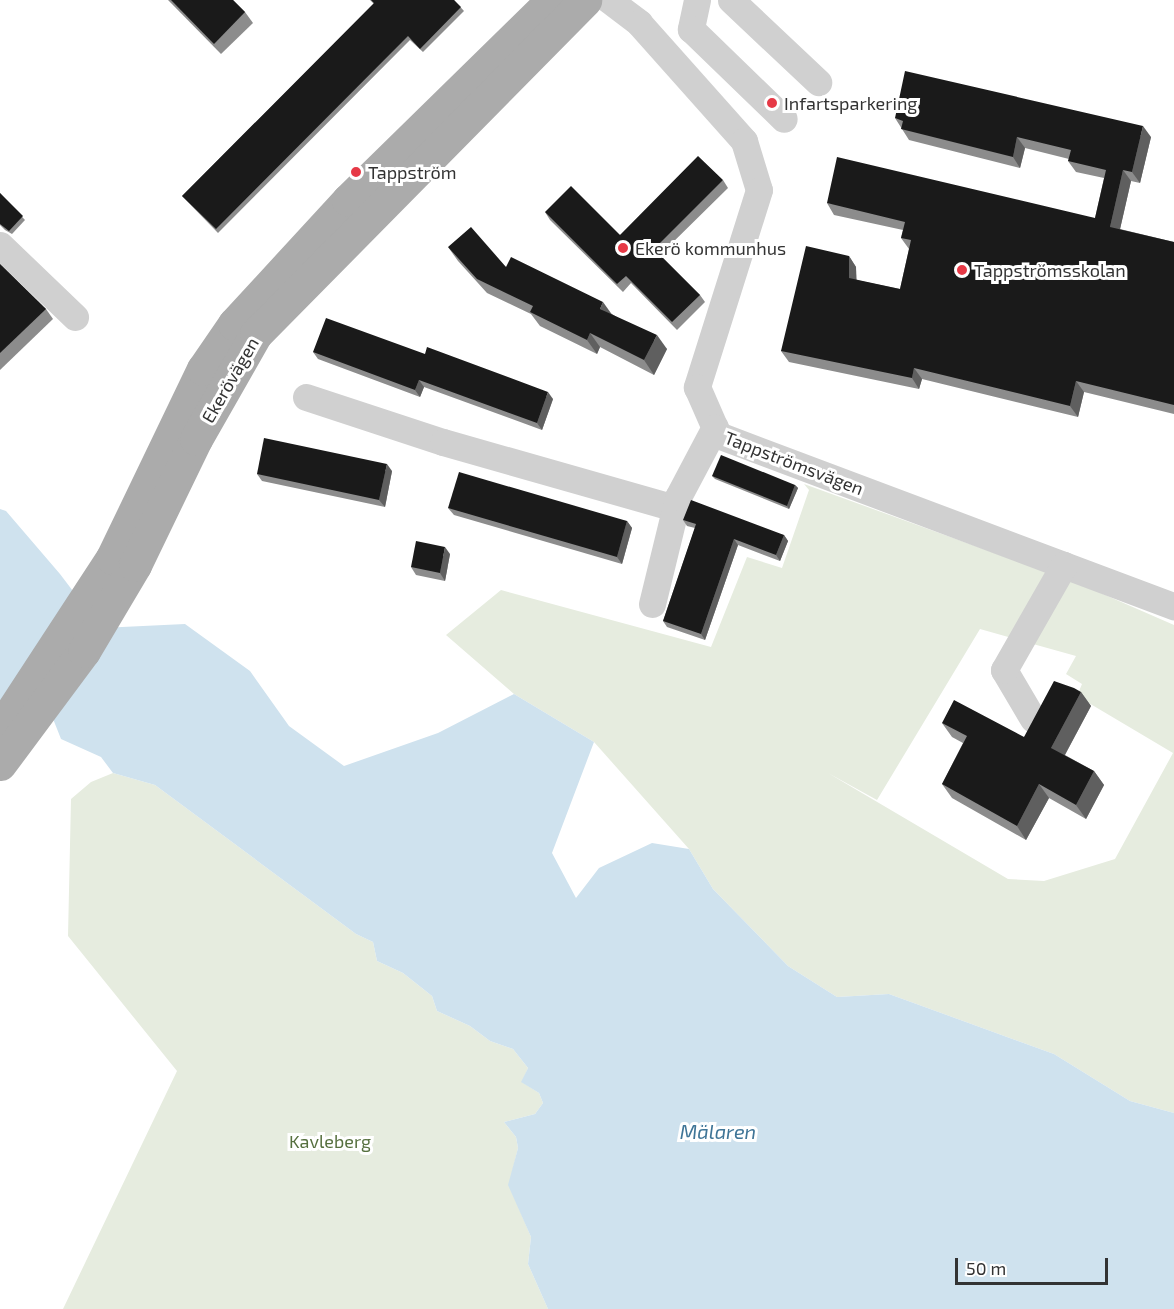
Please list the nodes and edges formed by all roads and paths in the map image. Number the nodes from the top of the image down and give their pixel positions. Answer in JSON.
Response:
{"nodes":[{"id":1,"x":552,"y":0,"type":"edge"},
{"id":2,"x":585,"y":0,"type":"edge"},
{"id":3,"x":609,"y":0,"type":"edge"},
{"id":4,"x":697,"y":0,"type":"edge"},
{"id":5,"x":731,"y":0,"type":"edge"},
{"id":6,"x":818,"y":82,"type":"dead end"},
{"id":7,"x":784,"y":119,"type":"dead end"},
{"id":8,"x":0,"y":244,"type":"edge"},
{"id":9,"x":75,"y":317,"type":"dead end"},
{"id":10,"x":306,"y":397,"type":"dead end"},
{"id":11,"x":715,"y":428,"type":"junction"},
{"id":12,"x":182,"y":442,"type":"junction"},
{"id":13,"x":675,"y":508,"type":"junction"},
{"id":14,"x":1064,"y":565,"type":"junction"},
{"id":15,"x":652,"y":604,"type":"dead end"},
{"id":16,"x":1174,"y":606,"type":"edge"},
{"id":17,"x":1033,"y":719,"type":"edge"},
{"id":18,"x":3,"y":749,"type":"edge"}],
"edges":[{"from":1,"to":12,"type":"main road","name":"Ekerövägen"},
{"from":2,"to":12,"type":"main road","name":"Ekerövägen"},
{"from":3,"to":11,"type":"street","name":"Tappströmsvägen"},
{"from":4,"to":7,"type":"street"},
{"from":5,"to":6,"type":"street"},
{"from":8,"to":9,"type":"street"},
{"from":10,"to":13,"type":"street"},
{"from":11,"to":13,"type":"street"},
{"from":11,"to":14,"type":"street","name":"Tappströmsvägen"},
{"from":12,"to":18,"type":"main road","name":"Ekerövägen"},
{"from":13,"to":15,"type":"street"},
{"from":14,"to":16,"type":"street","name":"Tappströmsvägen"},
{"from":14,"to":17,"type":"street"}]}
